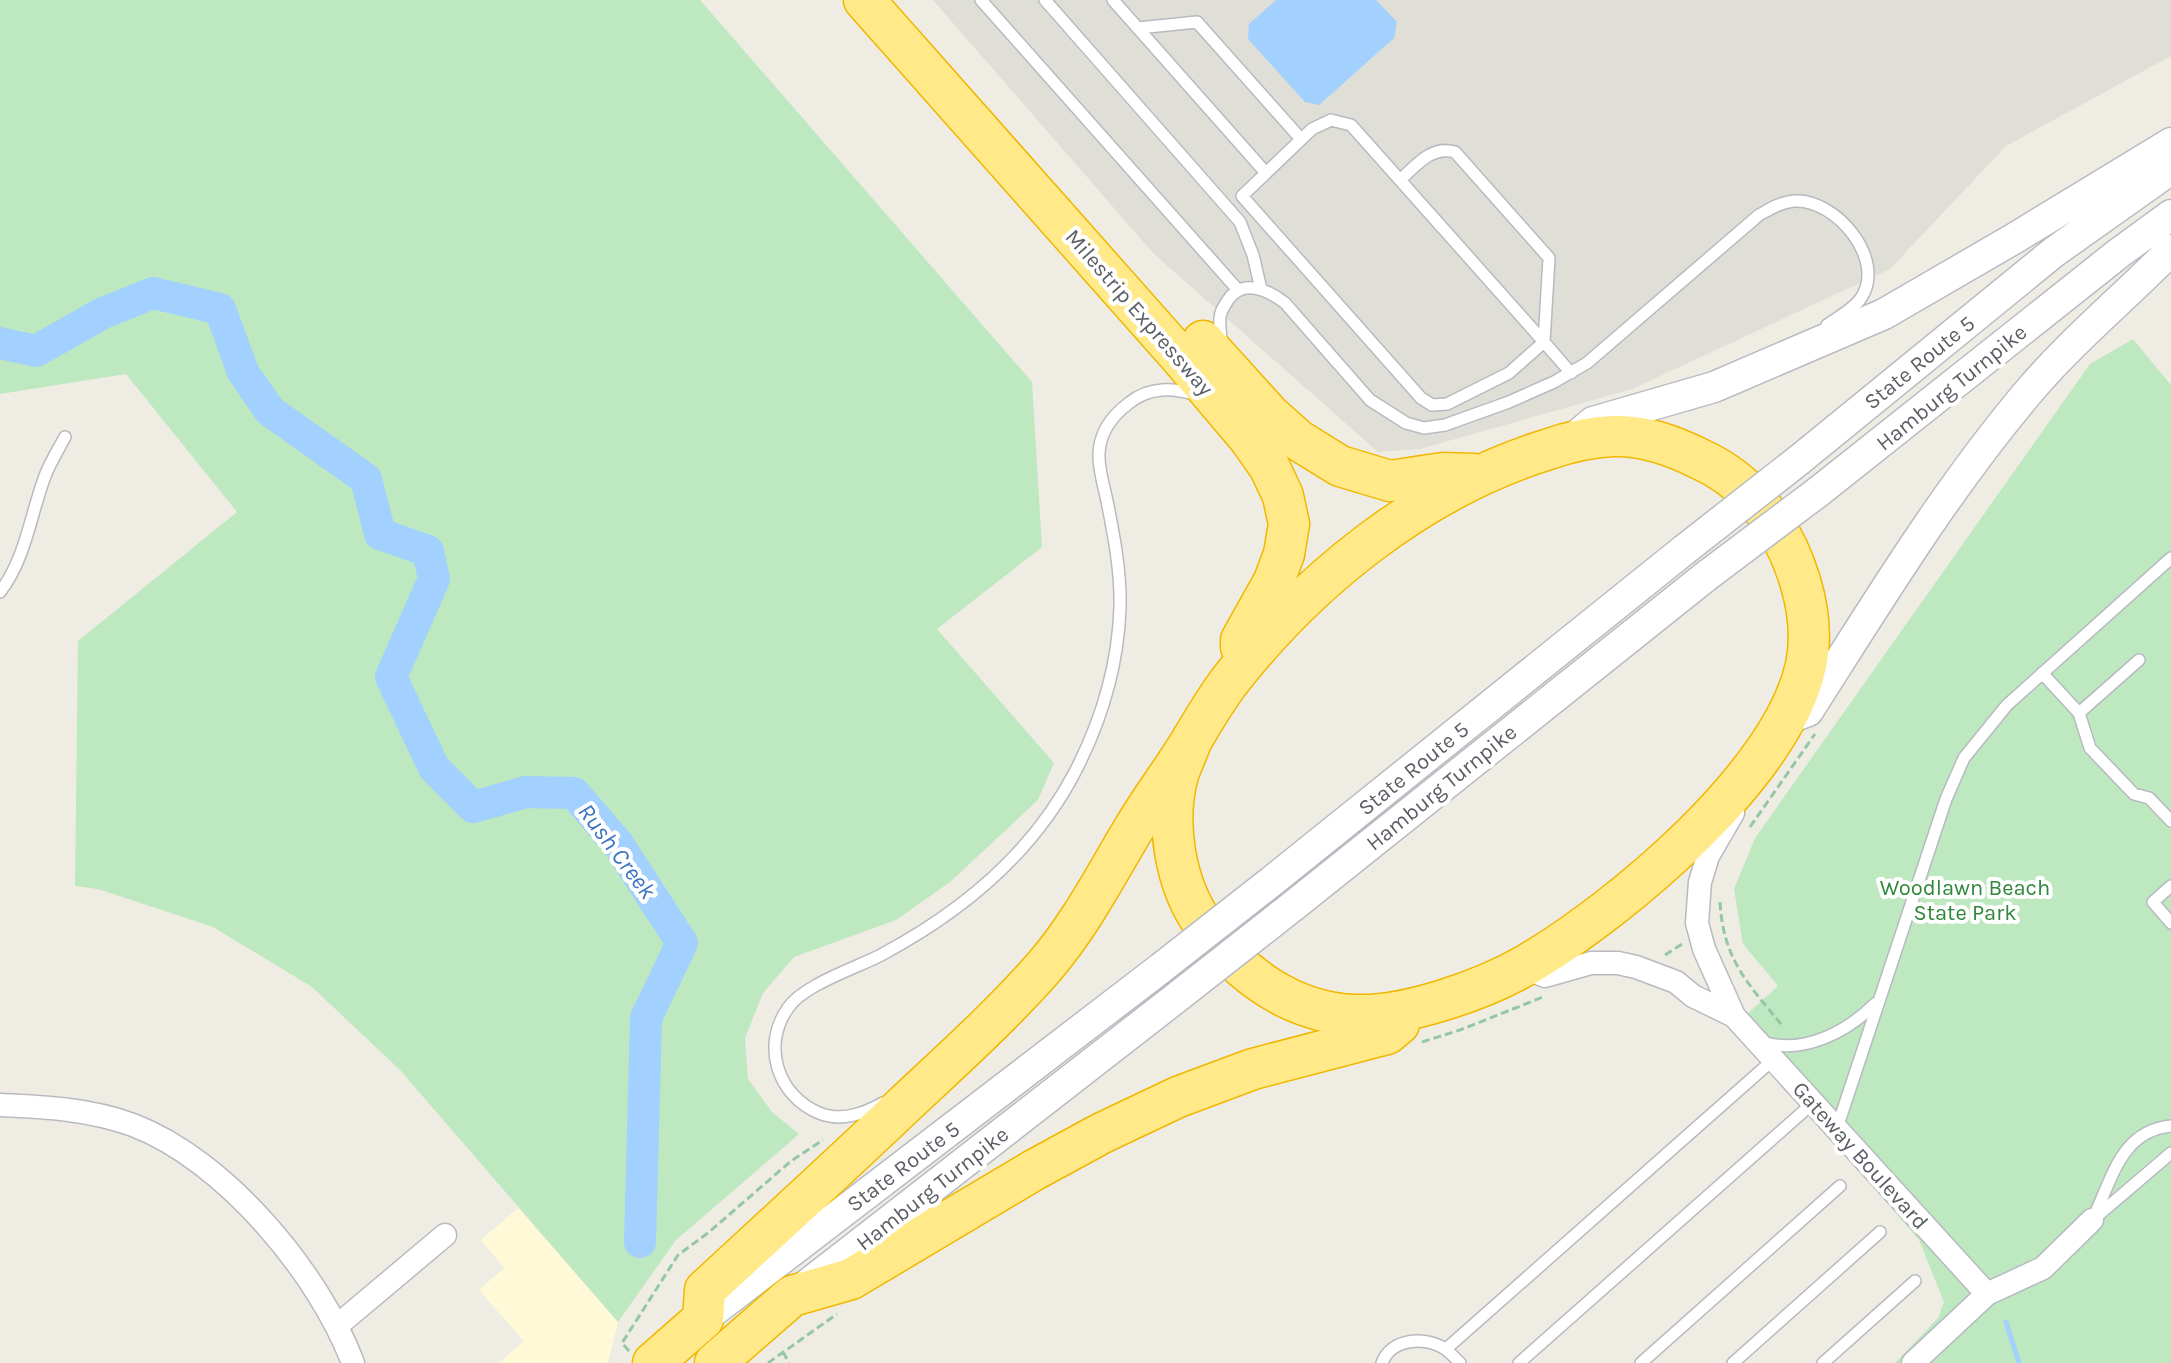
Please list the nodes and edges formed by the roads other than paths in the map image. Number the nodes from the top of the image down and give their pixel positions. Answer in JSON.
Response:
{"nodes":[{"id":1,"x":864,"y":0,"type":"edge"},
{"id":2,"x":898,"y":0,"type":"edge"},
{"id":3,"x":981,"y":0,"type":"edge"},
{"id":4,"x":1045,"y":0,"type":"edge"},
{"id":5,"x":1113,"y":0,"type":"edge"},
{"id":6,"x":1138,"y":28,"type":"junction"},
{"id":7,"x":1301,"y":139,"type":"junction"},
{"id":8,"x":2171,"y":143,"type":"edge"},
{"id":9,"x":2171,"y":169,"type":"edge"},
{"id":10,"x":1266,"y":173,"type":"junction"},
{"id":11,"x":1400,"y":180,"type":"junction"},
{"id":12,"x":1253,"y":209,"type":"junction"},
{"id":13,"x":2171,"y":215,"type":"edge"},
{"id":14,"x":1240,"y":222,"type":"junction"},
{"id":15,"x":2171,"y":250,"type":"edge"},
{"id":16,"x":1261,"y":289,"type":"junction"},
{"id":17,"x":1238,"y":290,"type":"junction"},
{"id":18,"x":1544,"y":342,"type":"junction"},
{"id":19,"x":1770,"y":364,"type":"junction"},
{"id":20,"x":1571,"y":373,"type":"junction"},
{"id":21,"x":1229,"y":393,"type":"junction"},
{"id":22,"x":65,"y":437,"type":"dead end"},
{"id":23,"x":1570,"y":442,"type":"junction"},
{"id":24,"x":1482,"y":474,"type":"junction"},
{"id":25,"x":2171,"y":558,"type":"edge"},
{"id":26,"x":0,"y":592,"type":"edge"},
{"id":27,"x":2139,"y":660,"type":"dead end"},
{"id":28,"x":1241,"y":667,"type":"junction"},
{"id":29,"x":2042,"y":673,"type":"junction"},
{"id":30,"x":2079,"y":713,"type":"junction"},
{"id":31,"x":1800,"y":727,"type":"junction"},
{"id":32,"x":1192,"y":739,"type":"junction"},
{"id":33,"x":1737,"y":789,"type":"junction"},
{"id":34,"x":2171,"y":821,"type":"edge"},
{"id":35,"x":2171,"y":886,"type":"edge"},
{"id":36,"x":2171,"y":923,"type":"edge"},
{"id":37,"x":1535,"y":981,"type":"junction"},
{"id":38,"x":1879,"y":1000,"type":"junction"},
{"id":39,"x":1734,"y":1016,"type":"junction"},
{"id":40,"x":1418,"y":1025,"type":"junction"},
{"id":41,"x":976,"y":1038,"type":"junction"},
{"id":42,"x":1756,"y":1040,"type":"junction"},
{"id":43,"x":1774,"y":1059,"type":"junction"},
{"id":44,"x":905,"y":1088,"type":"dead end"},
{"id":45,"x":893,"y":1096,"type":"dead end"},
{"id":46,"x":1813,"y":1103,"type":"junction"},
{"id":47,"x":0,"y":1105,"type":"edge"},
{"id":48,"x":2171,"y":1126,"type":"edge"},
{"id":49,"x":1837,"y":1128,"type":"junction"},
{"id":50,"x":2171,"y":1153,"type":"edge"},
{"id":51,"x":1840,"y":1186,"type":"dead end"},
{"id":52,"x":2092,"y":1220,"type":"junction"},
{"id":53,"x":1880,"y":1232,"type":"dead end"},
{"id":54,"x":445,"y":1235,"type":"dead end"},
{"id":55,"x":1915,"y":1281,"type":"dead end"},
{"id":56,"x":1987,"y":1294,"type":"junction"},
{"id":57,"x":792,"y":1296,"type":"junction"},
{"id":58,"x":703,"y":1319,"type":"junction"},
{"id":59,"x":338,"y":1325,"type":"junction"},
{"id":60,"x":1446,"y":1349,"type":"junction"},
{"id":61,"x":642,"y":1358,"type":"edge"},
{"id":62,"x":353,"y":1363,"type":"edge"},
{"id":63,"x":715,"y":1363,"type":"edge"},
{"id":64,"x":1382,"y":1363,"type":"edge"},
{"id":65,"x":1460,"y":1363,"type":"edge"},
{"id":66,"x":1519,"y":1363,"type":"edge"},
{"id":67,"x":1641,"y":1363,"type":"edge"},
{"id":68,"x":1733,"y":1363,"type":"edge"},
{"id":69,"x":1823,"y":1363,"type":"edge"},
{"id":70,"x":1913,"y":1363,"type":"edge"}],
"edges":[{"from":1,"to":21,"type":"highway","name":"Milestrip Expressway"},
{"from":2,"to":21,"type":"highway","name":"Milestrip Expressway"},
{"from":3,"to":17,"type":"lane"},
{"from":4,"to":14,"type":"lane"},
{"from":5,"to":6,"type":"lane"},
{"from":6,"to":7,"type":"lane"},
{"from":6,"to":10,"type":"lane"},
{"from":7,"to":10,"type":"lane"},
{"from":7,"to":11,"type":"lane"},
{"from":8,"to":19,"type":"main road"},
{"from":9,"to":58,"type":"main road","name":"State Route 5","bridge":true},
{"from":10,"to":12,"type":"lane"},
{"from":11,"to":18,"type":"lane"},
{"from":11,"to":18,"type":"lane"},
{"from":12,"to":14,"type":"lane"},
{"from":12,"to":18,"type":"lane"},
{"from":13,"to":57,"type":"main road","name":"Hamburg Turnpike","bridge":true},
{"from":14,"to":16,"type":"lane"},
{"from":15,"to":31,"type":"main road"},
{"from":16,"to":17,"type":"lane"},
{"from":16,"to":20,"type":"lane"},
{"from":17,"to":21,"type":"lane"},
{"from":18,"to":20,"type":"lane"},
{"from":19,"to":20,"type":"lane"},
{"from":19,"to":23,"type":"main road"},
{"from":21,"to":24,"type":"highway","name":"Milestrip Expressway"},
{"from":21,"to":28,"type":"highway","name":"Milestrip Expressway"},
{"from":21,"to":45,"type":"lane"},
{"from":22,"to":26,"type":"lane"},
{"from":23,"to":24,"type":"highway"},
{"from":23,"to":31,"type":"highway"},
{"from":24,"to":28,"type":"highway"},
{"from":25,"to":29,"type":"lane"},
{"from":27,"to":30,"type":"lane"},
{"from":28,"to":32,"type":"highway"},
{"from":29,"to":30,"type":"lane"},
{"from":29,"to":38,"type":"lane"},
{"from":30,"to":34,"type":"lane"},
{"from":31,"to":33,"type":"highway"},
{"from":32,"to":40,"type":"highway"},
{"from":32,"to":41,"type":"highway"},
{"from":33,"to":37,"type":"highway"},
{"from":33,"to":39,"type":"street","name":"Gateway Boulevard"},
{"from":35,"to":36,"type":"lane"},
{"from":37,"to":39,"type":"street","name":"Gateway Boulevard"},
{"from":37,"to":40,"type":"highway"},
{"from":38,"to":42,"type":"lane"},
{"from":38,"to":49,"type":"lane"},
{"from":39,"to":42,"type":"street","name":"Gateway Boulevard"},
{"from":40,"to":57,"type":"highway"},
{"from":41,"to":44,"type":"lane"},
{"from":41,"to":58,"type":"highway"},
{"from":42,"to":43,"type":"street","name":"Gateway Boulevard"},
{"from":43,"to":46,"type":"street","name":"Gateway Boulevard"},
{"from":43,"to":60,"type":"lane"},
{"from":46,"to":49,"type":"street","name":"Gateway Boulevard"},
{"from":46,"to":66,"type":"lane"},
{"from":47,"to":59,"type":"street"},
{"from":48,"to":52,"type":"lane"},
{"from":49,"to":56,"type":"street","name":"Gateway Boulevard"},
{"from":50,"to":52,"type":"lane"},
{"from":51,"to":67,"type":"lane"},
{"from":52,"to":56,"type":"street"},
{"from":53,"to":68,"type":"lane"},
{"from":54,"to":59,"type":"street"},
{"from":55,"to":69,"type":"lane"},
{"from":56,"to":70,"type":"street"},
{"from":57,"to":63,"type":"highway","name":"Hamburg Turnpike"},
{"from":58,"to":61,"type":"highway","name":"State Route 5"},
{"from":59,"to":62,"type":"street"},
{"from":60,"to":64,"type":"lane"},
{"from":60,"to":65,"type":"lane"}]}
